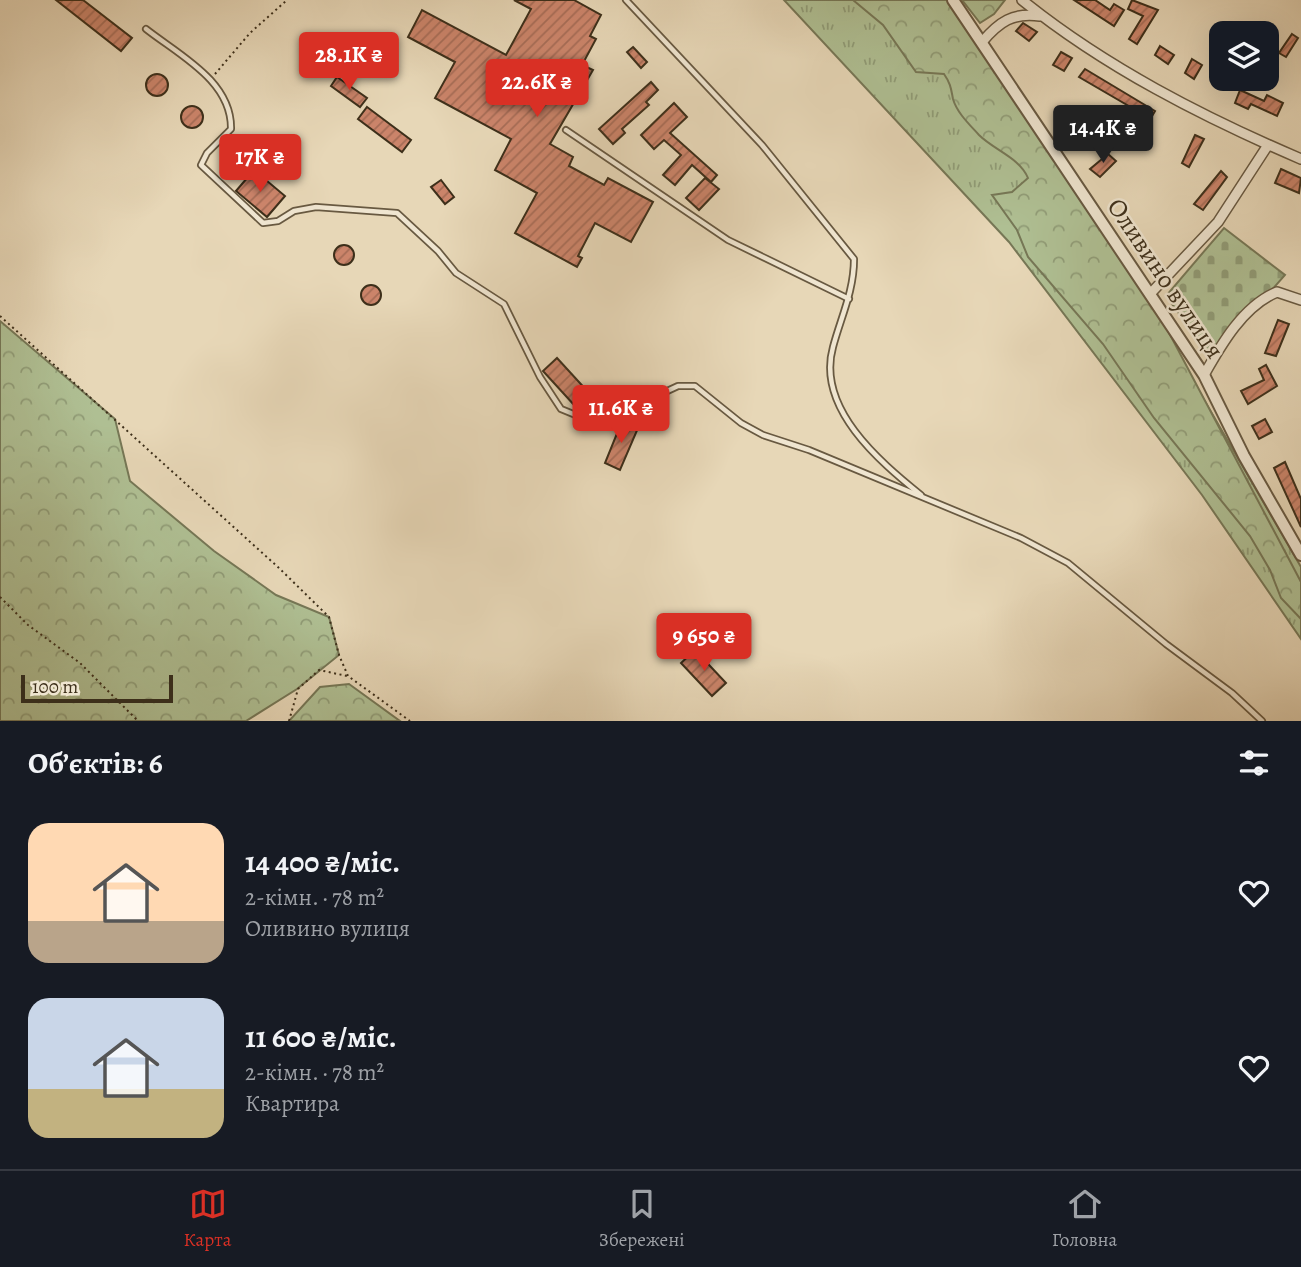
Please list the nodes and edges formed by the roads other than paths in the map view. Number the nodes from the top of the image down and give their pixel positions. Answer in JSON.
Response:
{"nodes":[{"id":1,"x":626,"y":0,"type":"edge"},
{"id":2,"x":953,"y":0,"type":"edge"},
{"id":3,"x":1022,"y":0,"type":"edge"},
{"id":4,"x":1042,"y":16,"type":"junction"},
{"id":5,"x":146,"y":29,"type":"dead end"},
{"id":6,"x":982,"y":42,"type":"junction"},
{"id":7,"x":566,"y":130,"type":"dead end"},
{"id":8,"x":1268,"y":145,"type":"junction"},
{"id":9,"x":1301,"y":159,"type":"edge"},
{"id":10,"x":1150,"y":294,"type":"junction"},
{"id":11,"x":849,"y":299,"type":"junction"},
{"id":12,"x":1301,"y":300,"type":"edge"},
{"id":13,"x":1204,"y":375,"type":"junction"},
{"id":14,"x":926,"y":499,"type":"junction"},
{"id":15,"x":1301,"y":555,"type":"edge"},
{"id":16,"x":1262,"y":721,"type":"edge"}],
"edges":[{"from":1,"to":11,"type":"lane"},
{"from":2,"to":6,"type":"street","name":"Оливино вулиця"},
{"from":3,"to":4,"type":"street"},
{"from":4,"to":6,"type":"street"},
{"from":4,"to":8,"type":"street"},
{"from":5,"to":14,"type":"lane"},
{"from":6,"to":10,"type":"street","name":"Оливино вулиця"},
{"from":7,"to":11,"type":"lane"},
{"from":8,"to":9,"type":"street"},
{"from":8,"to":10,"type":"street"},
{"from":10,"to":13,"type":"street","name":"Оливино вулиця"},
{"from":11,"to":14,"type":"lane"},
{"from":12,"to":13,"type":"street"},
{"from":13,"to":15,"type":"street","name":"Оливино вулиця"},
{"from":14,"to":16,"type":"lane"}]}
